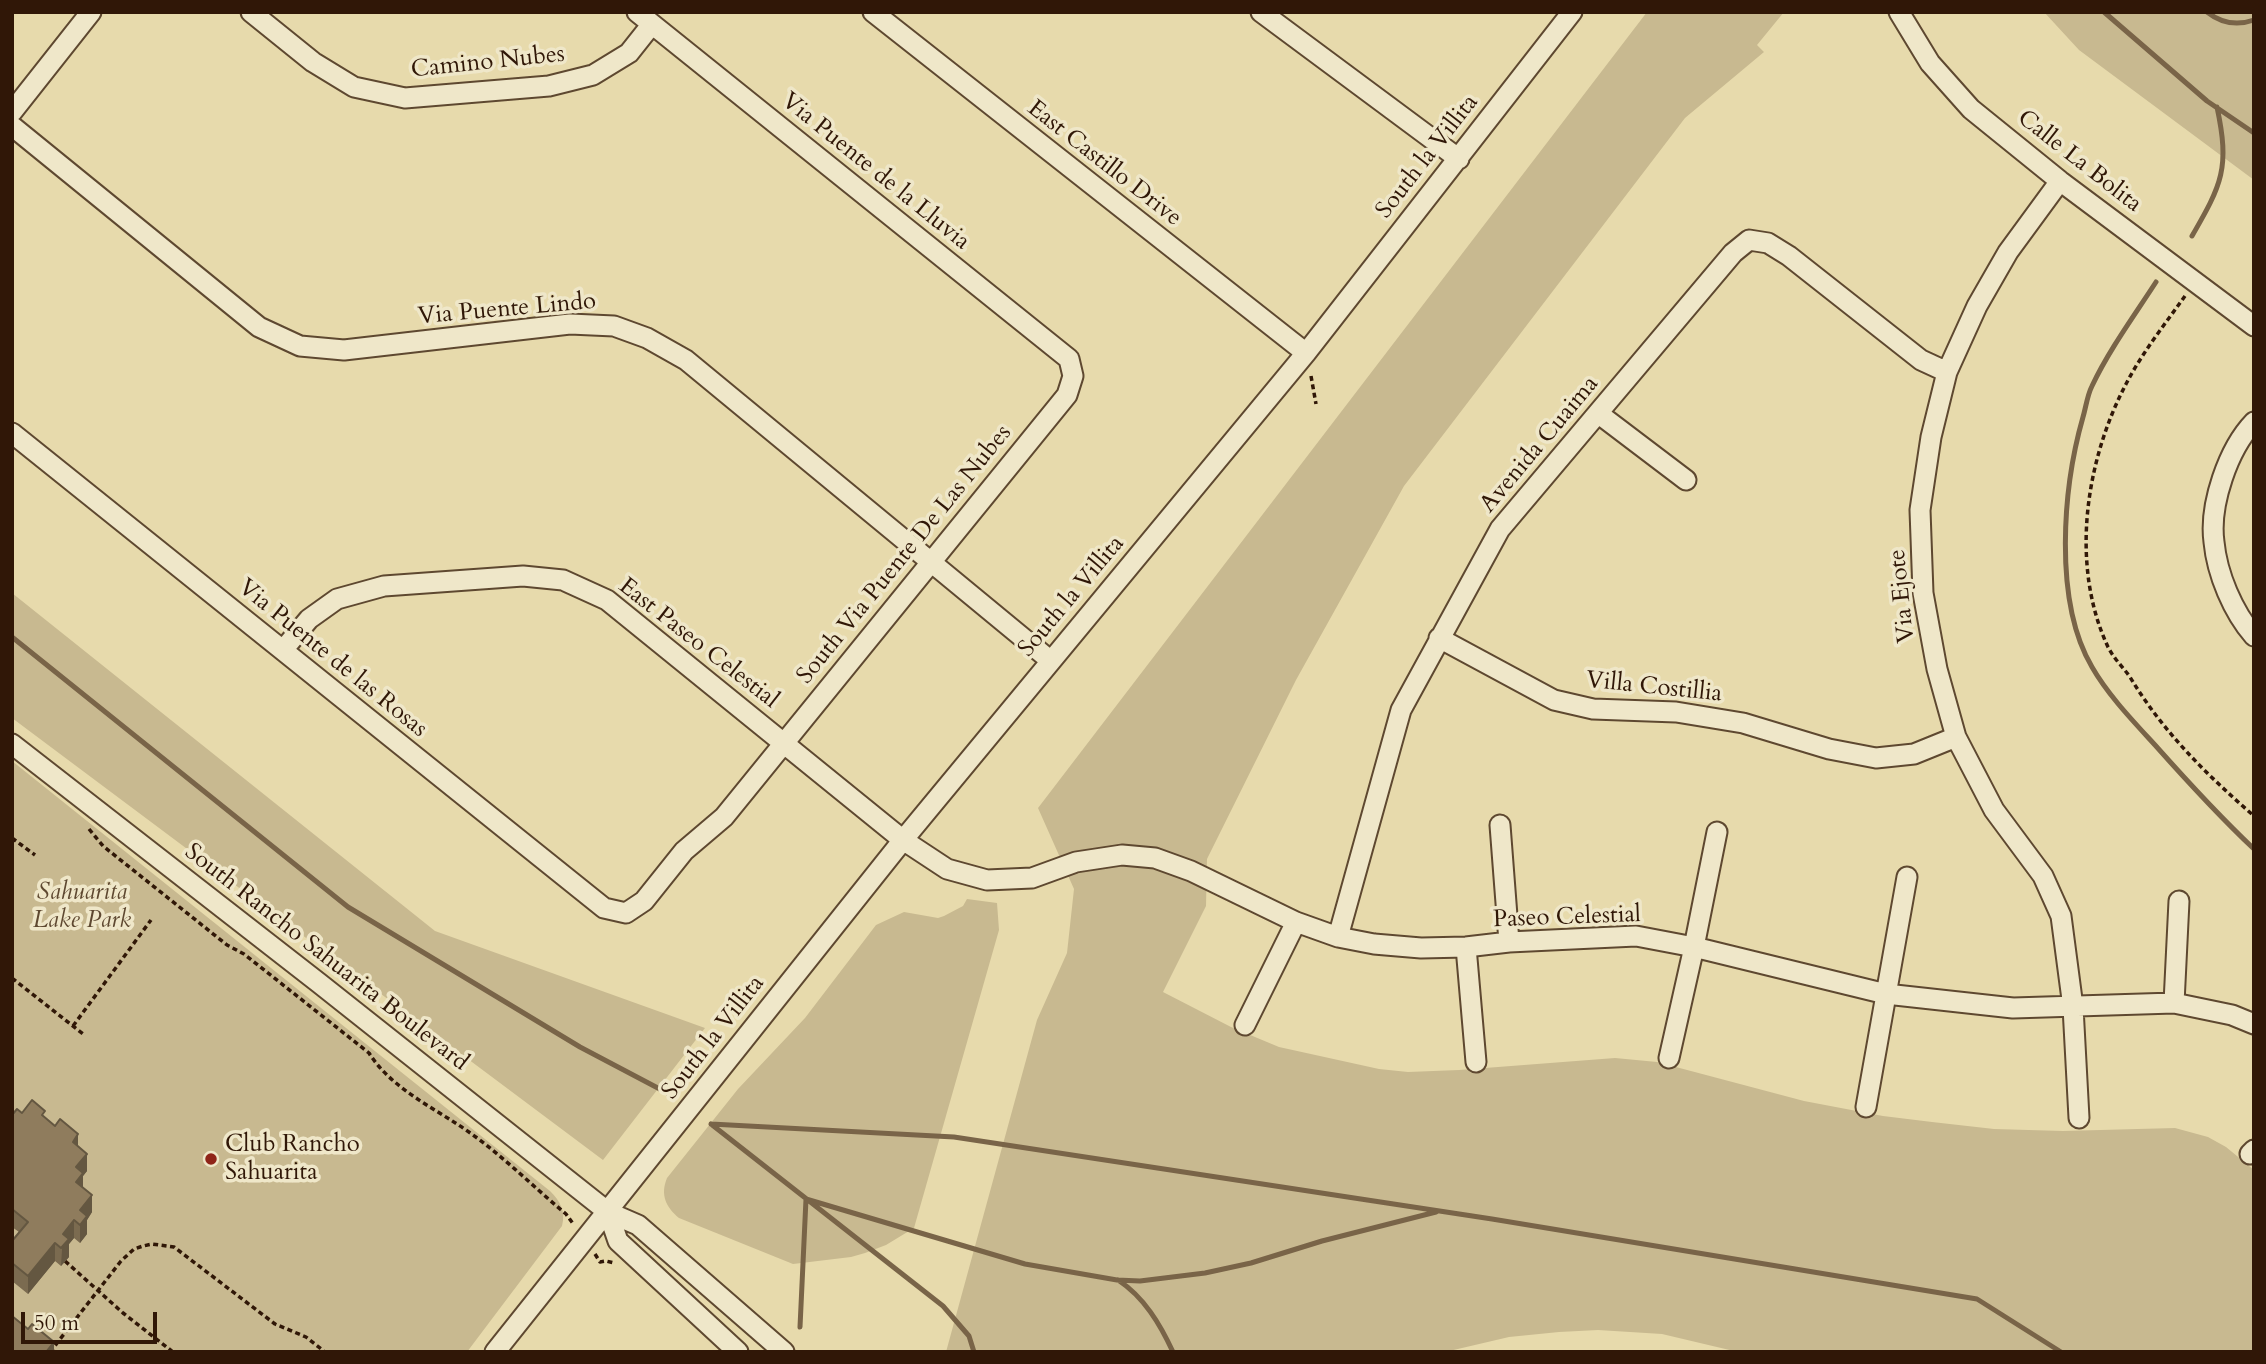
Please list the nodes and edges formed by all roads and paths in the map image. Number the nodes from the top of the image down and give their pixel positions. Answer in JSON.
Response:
{"nodes":[{"id":1,"x":91,"y":12,"type":"edge"},
{"id":2,"x":251,"y":12,"type":"edge"},
{"id":3,"x":873,"y":12,"type":"edge"},
{"id":4,"x":1261,"y":12,"type":"edge"},
{"id":5,"x":1572,"y":12,"type":"edge"},
{"id":6,"x":1899,"y":12,"type":"edge"},
{"id":7,"x":645,"y":18,"type":"edge"},
{"id":8,"x":12,"y":111,"type":"edge"},
{"id":9,"x":12,"y":126,"type":"edge"},
{"id":10,"x":1459,"y":159,"type":"junction"},
{"id":11,"x":2060,"y":181,"type":"junction"},
{"id":12,"x":2195,"y":282,"type":"junction"},
{"id":13,"x":2254,"y":326,"type":"edge"},
{"id":14,"x":1301,"y":359,"type":"junction"},
{"id":15,"x":1947,"y":372,"type":"junction"},
{"id":16,"x":1073,"y":376,"type":"joint"},
{"id":17,"x":1316,"y":404,"type":"dead end"},
{"id":18,"x":1599,"y":414,"type":"junction"},
{"id":19,"x":2254,"y":422,"type":"edge"},
{"id":20,"x":12,"y":433,"type":"edge"},
{"id":21,"x":1686,"y":480,"type":"dead end"},
{"id":22,"x":931,"y":563,"type":"junction"},
{"id":23,"x":2254,"y":636,"type":"edge"},
{"id":24,"x":1439,"y":638,"type":"junction"},
{"id":25,"x":283,"y":650,"type":"junction"},
{"id":26,"x":1051,"y":661,"type":"junction"},
{"id":27,"x":1956,"y":737,"type":"junction"},
{"id":28,"x":12,"y":744,"type":"edge"},
{"id":29,"x":784,"y":744,"type":"junction"},
{"id":30,"x":2254,"y":816,"type":"edge"},
{"id":31,"x":80,"y":822,"type":"dead end"},
{"id":32,"x":1500,"y":825,"type":"dead end"},
{"id":33,"x":1717,"y":832,"type":"dead end"},
{"id":34,"x":12,"y":838,"type":"edge"},
{"id":35,"x":902,"y":840,"type":"junction"},
{"id":36,"x":36,"y":855,"type":"dead end"},
{"id":37,"x":1907,"y":877,"type":"dead end"},
{"id":38,"x":2179,"y":901,"type":"dead end"},
{"id":39,"x":626,"y":913,"type":"joint"},
{"id":40,"x":151,"y":920,"type":"dead end"},
{"id":41,"x":1296,"y":922,"type":"junction"},
{"id":42,"x":1338,"y":937,"type":"junction"},
{"id":43,"x":1509,"y":942,"type":"junction"},
{"id":44,"x":1466,"y":947,"type":"junction"},
{"id":45,"x":1695,"y":947,"type":"junction"},
{"id":46,"x":12,"y":978,"type":"edge"},
{"id":47,"x":1886,"y":994,"type":"junction"},
{"id":48,"x":2174,"y":1003,"type":"junction"},
{"id":49,"x":2073,"y":1007,"type":"junction"},
{"id":50,"x":2254,"y":1024,"type":"edge"},
{"id":51,"x":1245,"y":1025,"type":"dead end"},
{"id":52,"x":73,"y":1026,"type":"junction"},
{"id":53,"x":83,"y":1034,"type":"dead end"},
{"id":54,"x":1669,"y":1058,"type":"dead end"},
{"id":55,"x":1476,"y":1062,"type":"dead end"},
{"id":56,"x":1866,"y":1107,"type":"dead end"},
{"id":57,"x":2079,"y":1118,"type":"dead end"},
{"id":58,"x":608,"y":1212,"type":"junction"},
{"id":59,"x":585,"y":1240,"type":"junction"},
{"id":60,"x":65,"y":1261,"type":"edge"},
{"id":61,"x":619,"y":1267,"type":"dead end"},
{"id":62,"x":98,"y":1291,"type":"junction"},
{"id":63,"x":50,"y":1352,"type":"edge"},
{"id":64,"x":173,"y":1352,"type":"edge"},
{"id":65,"x":325,"y":1352,"type":"edge"},
{"id":66,"x":495,"y":1352,"type":"edge"},
{"id":67,"x":738,"y":1352,"type":"edge"},
{"id":68,"x":784,"y":1352,"type":"edge"}],
"edges":[{"from":1,"to":8,"type":"street"},
{"from":2,"to":7,"type":"street","name":"Camino Nubes"},
{"from":3,"to":14,"type":"street","name":"East Castillo Drive"},
{"from":4,"to":10,"type":"street"},
{"from":5,"to":10,"type":"street","name":"South la Villita"},
{"from":6,"to":11,"type":"street","name":"Calle La Bolita"},
{"from":7,"to":16,"type":"street","name":"Via Puente de la Lluvia"},
{"from":9,"to":22,"type":"street","name":"Via Puente Lindo"},
{"from":10,"to":14,"type":"street","name":"South la Villita"},
{"from":11,"to":12,"type":"street","name":"Calle La Bolita"},
{"from":11,"to":15,"type":"street","name":"Via Ejote"},
{"from":12,"to":13,"type":"street","name":"Calle La Bolita"},
{"from":12,"to":30,"type":"path"},
{"from":14,"to":17,"type":"path"},
{"from":14,"to":26,"type":"street","name":"South la Villita"},
{"from":15,"to":18,"type":"street","name":"Avenida Cuaima"},
{"from":15,"to":27,"type":"street","name":"Via Ejote"},
{"from":16,"to":22,"type":"street","name":"South Via Puente De Las Nubes"},
{"from":18,"to":21,"type":"street"},
{"from":18,"to":24,"type":"street","name":"Avenida Cuaima"},
{"from":19,"to":23,"type":"street"},
{"from":20,"to":25,"type":"street","name":"Via Puente de las Rosas"},
{"from":22,"to":26,"type":"street","name":"Via Puente Lindo"},
{"from":22,"to":29,"type":"street","name":"South Via Puente De Las Nubes"},
{"from":24,"to":27,"type":"street","name":"Villa Costillia"},
{"from":24,"to":42,"type":"street","name":"Avenida Cuaima"},
{"from":25,"to":29,"type":"street","name":"East Paseo Celestial"},
{"from":25,"to":39,"type":"street","name":"Via Puente de las Rosas"},
{"from":26,"to":35,"type":"street","name":"South la Villita"},
{"from":27,"to":49,"type":"street","name":"Via Ejote"},
{"from":28,"to":58,"type":"street","name":"South Rancho Sahuarita Boulevard"},
{"from":29,"to":35,"type":"street","name":"East Paseo Celestial"},
{"from":29,"to":39,"type":"street","name":"South Via Puente De Las Nubes"},
{"from":31,"to":59,"type":"path"},
{"from":32,"to":43,"type":"street"},
{"from":33,"to":45,"type":"street"},
{"from":34,"to":36,"type":"path"},
{"from":35,"to":41,"type":"street","name":"Paseo Celestial"},
{"from":35,"to":58,"type":"street","name":"South la Villita"},
{"from":37,"to":47,"type":"street"},
{"from":38,"to":48,"type":"street"},
{"from":40,"to":52,"type":"path"},
{"from":41,"to":42,"type":"street","name":"Paseo Celestial"},
{"from":41,"to":51,"type":"street"},
{"from":42,"to":44,"type":"street","name":"Paseo Celestial"},
{"from":43,"to":44,"type":"street","name":"Paseo Celestial"},
{"from":43,"to":45,"type":"street","name":"Paseo Celestial"},
{"from":44,"to":55,"type":"street"},
{"from":45,"to":47,"type":"street","name":"Paseo Celestial"},
{"from":45,"to":54,"type":"street"},
{"from":46,"to":52,"type":"path"},
{"from":47,"to":49,"type":"street","name":"Paseo Celestial"},
{"from":47,"to":56,"type":"street"},
{"from":48,"to":49,"type":"street","name":"Paseo Celestial"},
{"from":48,"to":50,"type":"street","name":"Paseo Celestial"},
{"from":49,"to":57,"type":"street","name":"Via Ejote"},
{"from":52,"to":53,"type":"path"},
{"from":58,"to":59,"type":"street","name":"South la Villita"},
{"from":58,"to":67,"type":"street","name":"South Rancho Sahuarita Boulevard"},
{"from":58,"to":68,"type":"street","name":"South Rancho Sahuarita Boulevard"},
{"from":59,"to":61,"type":"path"},
{"from":59,"to":66,"type":"street","name":"South la Villita"},
{"from":60,"to":62,"type":"path"},
{"from":62,"to":63,"type":"path"},
{"from":62,"to":64,"type":"path"},
{"from":62,"to":65,"type":"path"}]}
